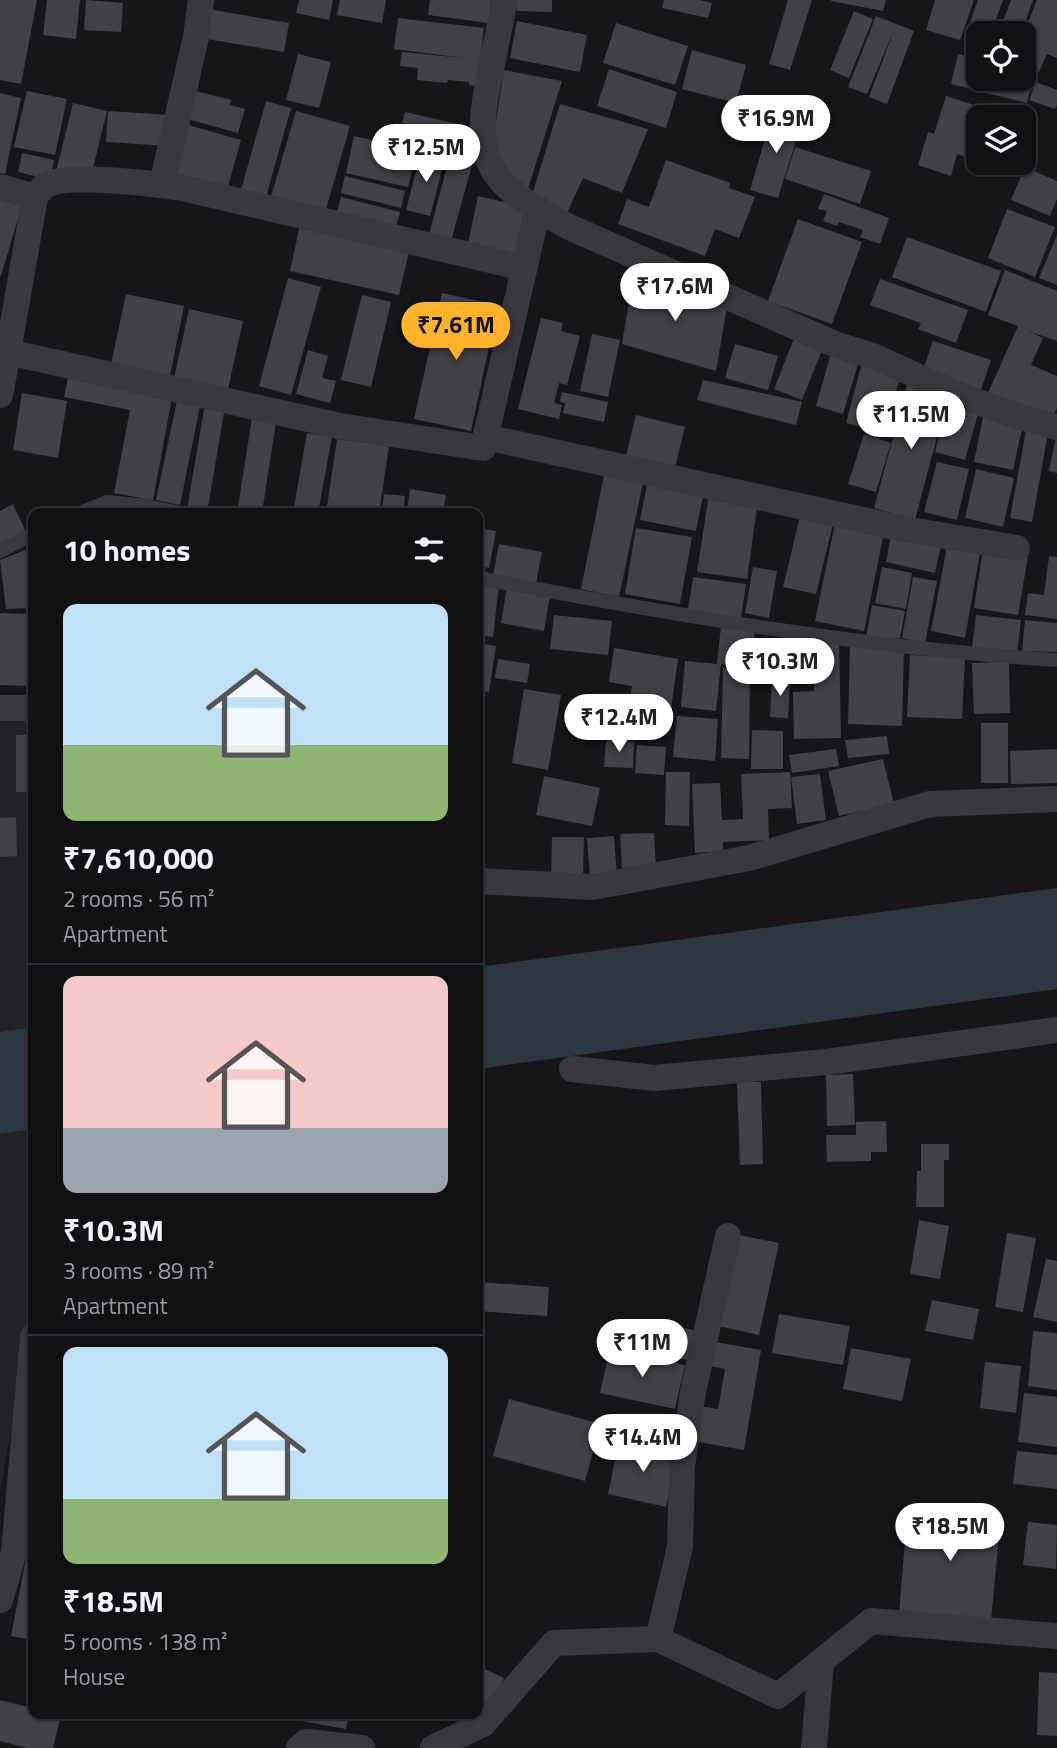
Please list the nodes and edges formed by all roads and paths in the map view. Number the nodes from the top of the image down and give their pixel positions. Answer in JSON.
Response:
{"nodes":[{"id":1,"x":201,"y":0,"type":"edge"},
{"id":2,"x":505,"y":0,"type":"edge"},
{"id":3,"x":162,"y":185,"type":"junction"},
{"id":4,"x":0,"y":187,"type":"edge"},
{"id":5,"x":35,"y":197,"type":"junction"},
{"id":6,"x":538,"y":209,"type":"junction"},
{"id":7,"x":524,"y":268,"type":"junction"},
{"id":8,"x":8,"y":352,"type":"junction"},
{"id":9,"x":0,"y":395,"type":"edge"},
{"id":10,"x":1057,"y":426,"type":"edge"},
{"id":11,"x":486,"y":437,"type":"junction"},
{"id":12,"x":92,"y":508,"type":"edge"},
{"id":13,"x":156,"y":508,"type":"edge"},
{"id":14,"x":28,"y":537,"type":"edge"},
{"id":15,"x":1017,"y":548,"type":"dead end"},
{"id":16,"x":0,"y":551,"type":"edge"},
{"id":17,"x":483,"y":579,"type":"edge"},
{"id":18,"x":1057,"y":660,"type":"edge"},
{"id":19,"x":0,"y":708,"type":"edge"},
{"id":20,"x":28,"y":708,"type":"edge"},
{"id":21,"x":1057,"y":799,"type":"edge"},
{"id":22,"x":483,"y":881,"type":"edge"},
{"id":23,"x":1057,"y":1030,"type":"edge"},
{"id":24,"x":572,"y":1069,"type":"dead end"},
{"id":25,"x":728,"y":1236,"type":"dead end"},
{"id":26,"x":28,"y":1394,"type":"edge"},
{"id":27,"x":0,"y":1600,"type":"edge"},
{"id":28,"x":1057,"y":1636,"type":"edge"},
{"id":29,"x":658,"y":1639,"type":"junction"},
{"id":30,"x":821,"y":1662,"type":"junction"},
{"id":31,"x":299,"y":1748,"type":"edge"},
{"id":32,"x":362,"y":1748,"type":"edge"},
{"id":33,"x":433,"y":1748,"type":"edge"},
{"id":34,"x":814,"y":1748,"type":"edge"}],
"edges":[{"from":1,"to":3,"type":"street"},
{"from":2,"to":6,"type":"street"},
{"from":3,"to":5,"type":"street"},
{"from":3,"to":7,"type":"street"},
{"from":4,"to":5,"type":"street"},
{"from":5,"to":8,"type":"street"},
{"from":6,"to":7,"type":"street"},
{"from":6,"to":10,"type":"street"},
{"from":7,"to":11,"type":"street"},
{"from":8,"to":9,"type":"street"},
{"from":8,"to":11,"type":"street"},
{"from":11,"to":15,"type":"street"},
{"from":12,"to":13,"type":"lane"},
{"from":14,"to":16,"type":"lane"},
{"from":17,"to":18,"type":"lane"},
{"from":19,"to":20,"type":"street"},
{"from":21,"to":22,"type":"street"},
{"from":23,"to":24,"type":"street"},
{"from":25,"to":29,"type":"street"},
{"from":26,"to":27,"type":"street"},
{"from":28,"to":30,"type":"street"},
{"from":29,"to":30,"type":"street"},
{"from":29,"to":33,"type":"street"},
{"from":30,"to":34,"type":"street"},
{"from":31,"to":32,"type":"street"}]}
